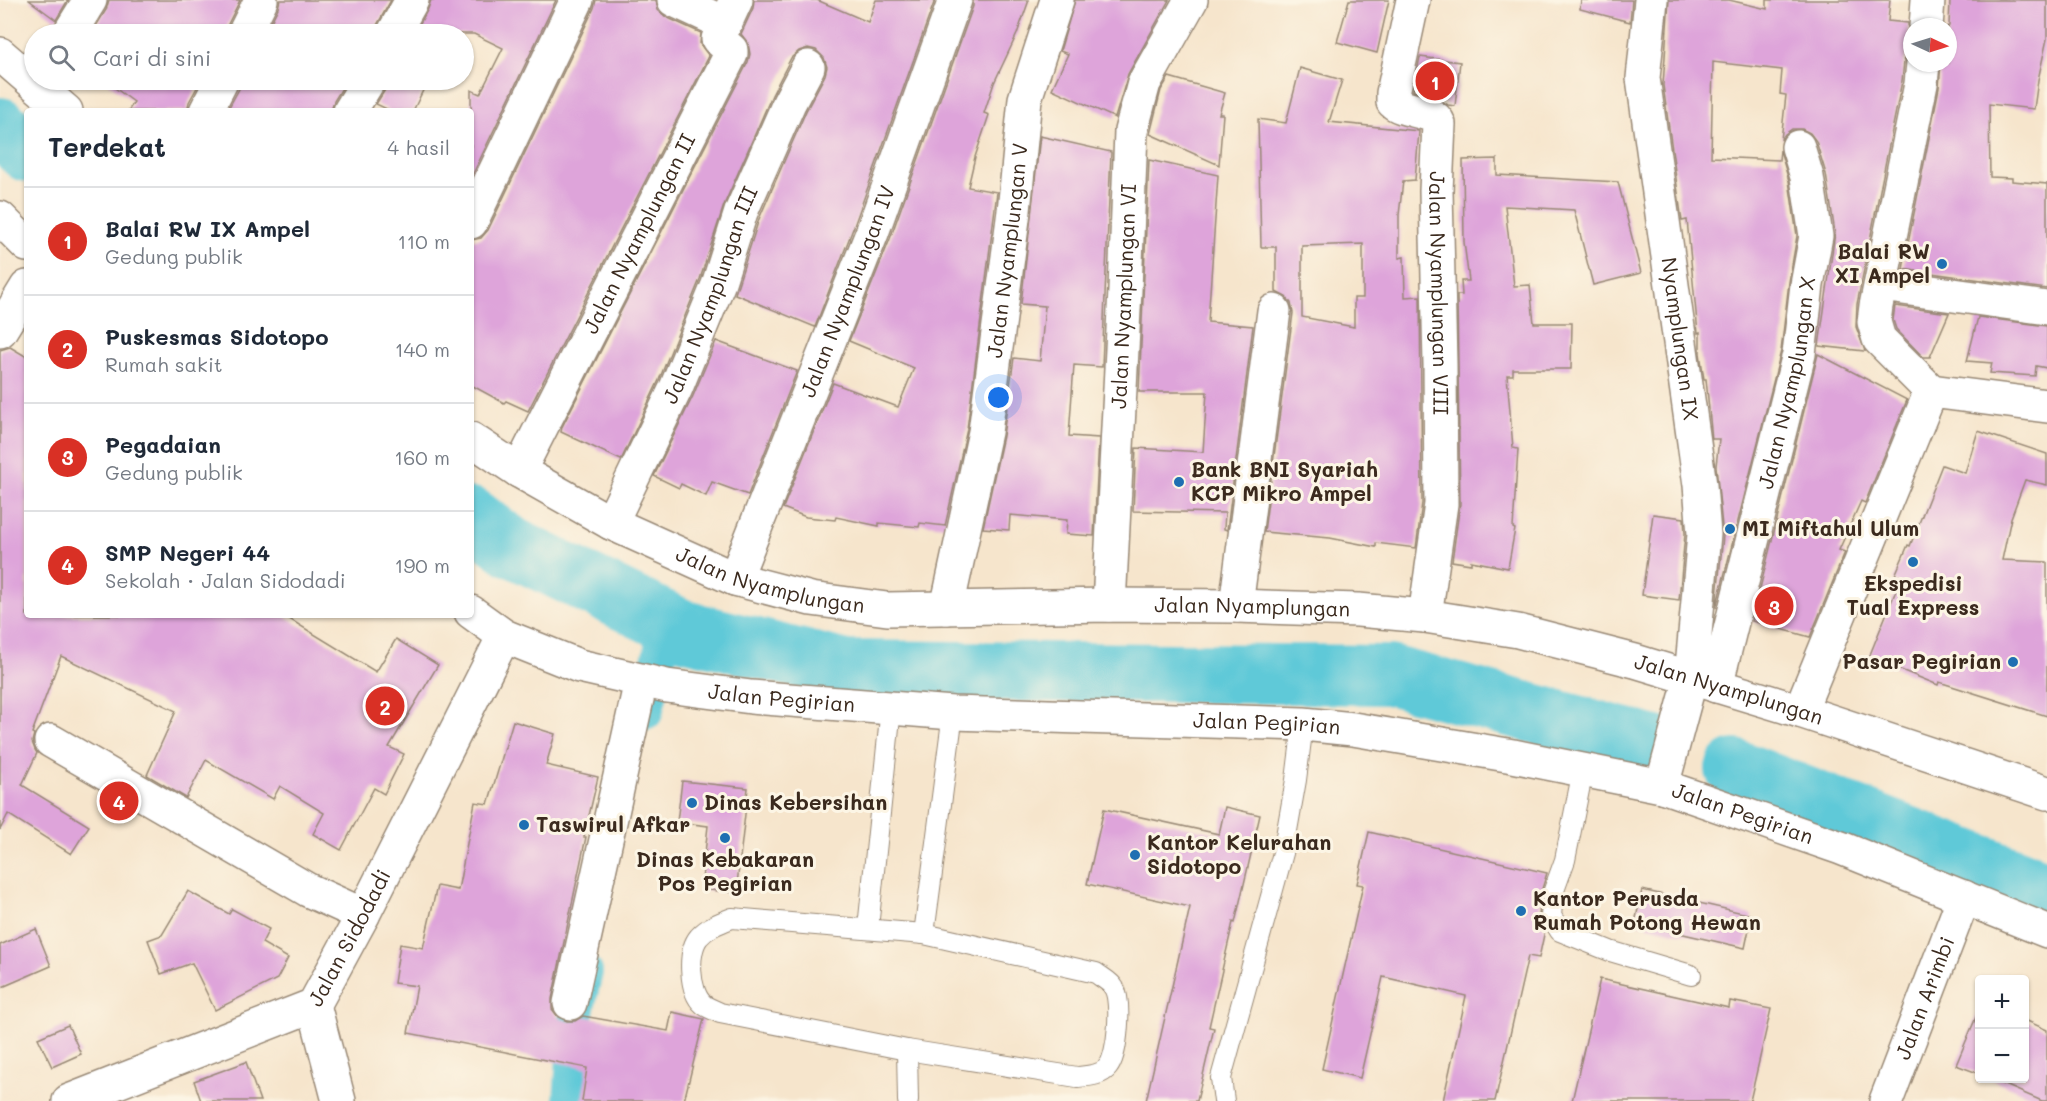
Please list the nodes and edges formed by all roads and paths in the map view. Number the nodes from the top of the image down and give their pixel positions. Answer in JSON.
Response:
{"nodes":[{"id":1,"x":90,"y":0,"type":"edge"},
{"id":2,"x":261,"y":0,"type":"edge"},
{"id":3,"x":412,"y":0,"type":"edge"},
{"id":4,"x":577,"y":0,"type":"edge"},
{"id":5,"x":674,"y":0,"type":"edge"},
{"id":6,"x":955,"y":0,"type":"edge"},
{"id":7,"x":1058,"y":0,"type":"edge"},
{"id":8,"x":1191,"y":0,"type":"edge"},
{"id":9,"x":1413,"y":0,"type":"edge"},
{"id":10,"x":1652,"y":0,"type":"edge"},
{"id":11,"x":1928,"y":0,"type":"edge"},
{"id":12,"x":730,"y":11,"type":"edge"},
{"id":13,"x":1927,"y":18,"type":"edge"},
{"id":14,"x":75,"y":24,"type":"edge"},
{"id":15,"x":249,"y":24,"type":"edge"},
{"id":16,"x":399,"y":24,"type":"edge"},
{"id":17,"x":0,"y":54,"type":"edge"},
{"id":18,"x":808,"y":67,"type":"dead end"},
{"id":19,"x":24,"y":72,"type":"edge"},
{"id":20,"x":1922,"y":72,"type":"edge"},
{"id":21,"x":46,"y":90,"type":"edge"},
{"id":22,"x":217,"y":90,"type":"edge"},
{"id":23,"x":363,"y":90,"type":"edge"},
{"id":24,"x":63,"y":108,"type":"edge"},
{"id":25,"x":208,"y":108,"type":"edge"},
{"id":26,"x":352,"y":108,"type":"edge"},
{"id":27,"x":1798,"y":147,"type":"dead end"},
{"id":28,"x":474,"y":216,"type":"edge"},
{"id":29,"x":0,"y":218,"type":"edge"},
{"id":30,"x":24,"y":242,"type":"edge"},
{"id":31,"x":1881,"y":285,"type":"junction"},
{"id":32,"x":24,"y":292,"type":"edge"},
{"id":33,"x":2047,"y":308,"type":"edge"},
{"id":34,"x":1274,"y":311,"type":"dead end"},
{"id":35,"x":0,"y":331,"type":"edge"},
{"id":36,"x":1931,"y":390,"type":"junction"},
{"id":37,"x":2047,"y":406,"type":"edge"},
{"id":38,"x":474,"y":441,"type":"edge"},
{"id":39,"x":519,"y":471,"type":"junction"},
{"id":40,"x":611,"y":523,"type":"junction"},
{"id":41,"x":735,"y":579,"type":"junction"},
{"id":42,"x":1109,"y":606,"type":"junction"},
{"id":43,"x":1236,"y":606,"type":"junction"},
{"id":44,"x":947,"y":608,"type":"junction"},
{"id":45,"x":474,"y":614,"type":"edge"},
{"id":46,"x":1425,"y":616,"type":"junction"},
{"id":47,"x":504,"y":636,"type":"junction"},
{"id":48,"x":1704,"y":682,"type":"junction"},
{"id":49,"x":651,"y":683,"type":"junction"},
{"id":50,"x":891,"y":708,"type":"junction"},
{"id":51,"x":1800,"y":711,"type":"junction"},
{"id":52,"x":953,"y":713,"type":"junction"},
{"id":53,"x":1304,"y":724,"type":"junction"},
{"id":54,"x":51,"y":741,"type":"dead end"},
{"id":55,"x":1583,"y":770,"type":"junction"},
{"id":56,"x":1662,"y":786,"type":"junction"},
{"id":57,"x":2047,"y":793,"type":"edge"},
{"id":58,"x":1964,"y":897,"type":"junction"},
{"id":59,"x":363,"y":915,"type":"junction"},
{"id":60,"x":868,"y":928,"type":"junction"},
{"id":61,"x":2047,"y":931,"type":"edge"},
{"id":62,"x":924,"y":934,"type":"junction"},
{"id":63,"x":1691,"y":975,"type":"dead end"},
{"id":64,"x":570,"y":1003,"type":"dead end"},
{"id":65,"x":314,"y":1005,"type":"junction"},
{"id":66,"x":908,"y":1050,"type":"junction"},
{"id":67,"x":69,"y":1101,"type":"edge"},
{"id":68,"x":339,"y":1101,"type":"edge"},
{"id":69,"x":908,"y":1101,"type":"edge"},
{"id":70,"x":1224,"y":1101,"type":"edge"},
{"id":71,"x":1886,"y":1101,"type":"edge"}],
"edges":[{"from":1,"to":14,"type":"street"},
{"from":2,"to":15,"type":"street"},
{"from":3,"to":16,"type":"street"},
{"from":4,"to":28,"type":"street"},
{"from":5,"to":12,"type":"street"},
{"from":6,"to":41,"type":"street","name":"Jalan Nyamplungan IV"},
{"from":7,"to":44,"type":"street","name":"Jalan Nyamplungan V"},
{"from":8,"to":42,"type":"street","name":"Jalan Nyamplungan VI"},
{"from":9,"to":46,"type":"street","name":"Jalan Nyamplungan VIII"},
{"from":10,"to":48,"type":"street","name":"Nyamplungan IX"},
{"from":11,"to":13,"type":"street"},
{"from":12,"to":39,"type":"street","name":"Jalan Nyamplungan II"},
{"from":17,"to":19,"type":"street"},
{"from":18,"to":40,"type":"street","name":"Jalan Nyamplungan III"},
{"from":20,"to":31,"type":"street"},
{"from":21,"to":24,"type":"street"},
{"from":22,"to":25,"type":"street"},
{"from":23,"to":26,"type":"street"},
{"from":27,"to":48,"type":"street","name":"Jalan Nyamplungan X"},
{"from":29,"to":30,"type":"street"},
{"from":31,"to":33,"type":"street"},
{"from":31,"to":36,"type":"street"},
{"from":32,"to":35,"type":"street"},
{"from":34,"to":43,"type":"street"},
{"from":36,"to":37,"type":"street"},
{"from":36,"to":51,"type":"street"},
{"from":38,"to":39,"type":"street","name":"Jalan Nyamplungan"},
{"from":39,"to":40,"type":"street","name":"Jalan Nyamplungan"},
{"from":40,"to":41,"type":"street","name":"Jalan Nyamplungan"},
{"from":41,"to":44,"type":"street","name":"Jalan Nyamplungan"},
{"from":42,"to":43,"type":"street","name":"Jalan Nyamplungan"},
{"from":42,"to":44,"type":"street","name":"Jalan Nyamplungan"},
{"from":43,"to":46,"type":"street","name":"Jalan Nyamplungan"},
{"from":45,"to":47,"type":"street","name":"Jalan Pegirian"},
{"from":46,"to":48,"type":"street","name":"Jalan Nyamplungan"},
{"from":47,"to":49,"type":"street","name":"Jalan Pegirian"},
{"from":47,"to":59,"type":"street","name":"Jalan Sidodadi"},
{"from":48,"to":51,"type":"street","name":"Jalan Nyamplungan"},
{"from":48,"to":56,"type":"street"},
{"from":49,"to":50,"type":"street","name":"Jalan Pegirian"},
{"from":49,"to":64,"type":"street"},
{"from":50,"to":52,"type":"street","name":"Jalan Pegirian"},
{"from":50,"to":60,"type":"lane"},
{"from":51,"to":57,"type":"street","name":"Jalan Nyamplungan"},
{"from":52,"to":53,"type":"street","name":"Jalan Pegirian"},
{"from":52,"to":62,"type":"lane"},
{"from":53,"to":55,"type":"street","name":"Jalan Pegirian"},
{"from":53,"to":70,"type":"lane"},
{"from":54,"to":59,"type":"street"},
{"from":55,"to":56,"type":"street","name":"Jalan Pegirian"},
{"from":55,"to":63,"type":"lane"},
{"from":56,"to":58,"type":"street","name":"Jalan Pegirian"},
{"from":58,"to":61,"type":"street","name":"Jalan Pegirian"},
{"from":58,"to":71,"type":"street","name":"Jalan Arimbi"},
{"from":59,"to":65,"type":"street","name":"Jalan Sidodadi"},
{"from":60,"to":62,"type":"lane"},
{"from":60,"to":66,"type":"lane"},
{"from":62,"to":66,"type":"lane"},
{"from":65,"to":67,"type":"street","name":"Jalan Sidodadi"},
{"from":65,"to":68,"type":"street"},
{"from":66,"to":69,"type":"lane"}]}
